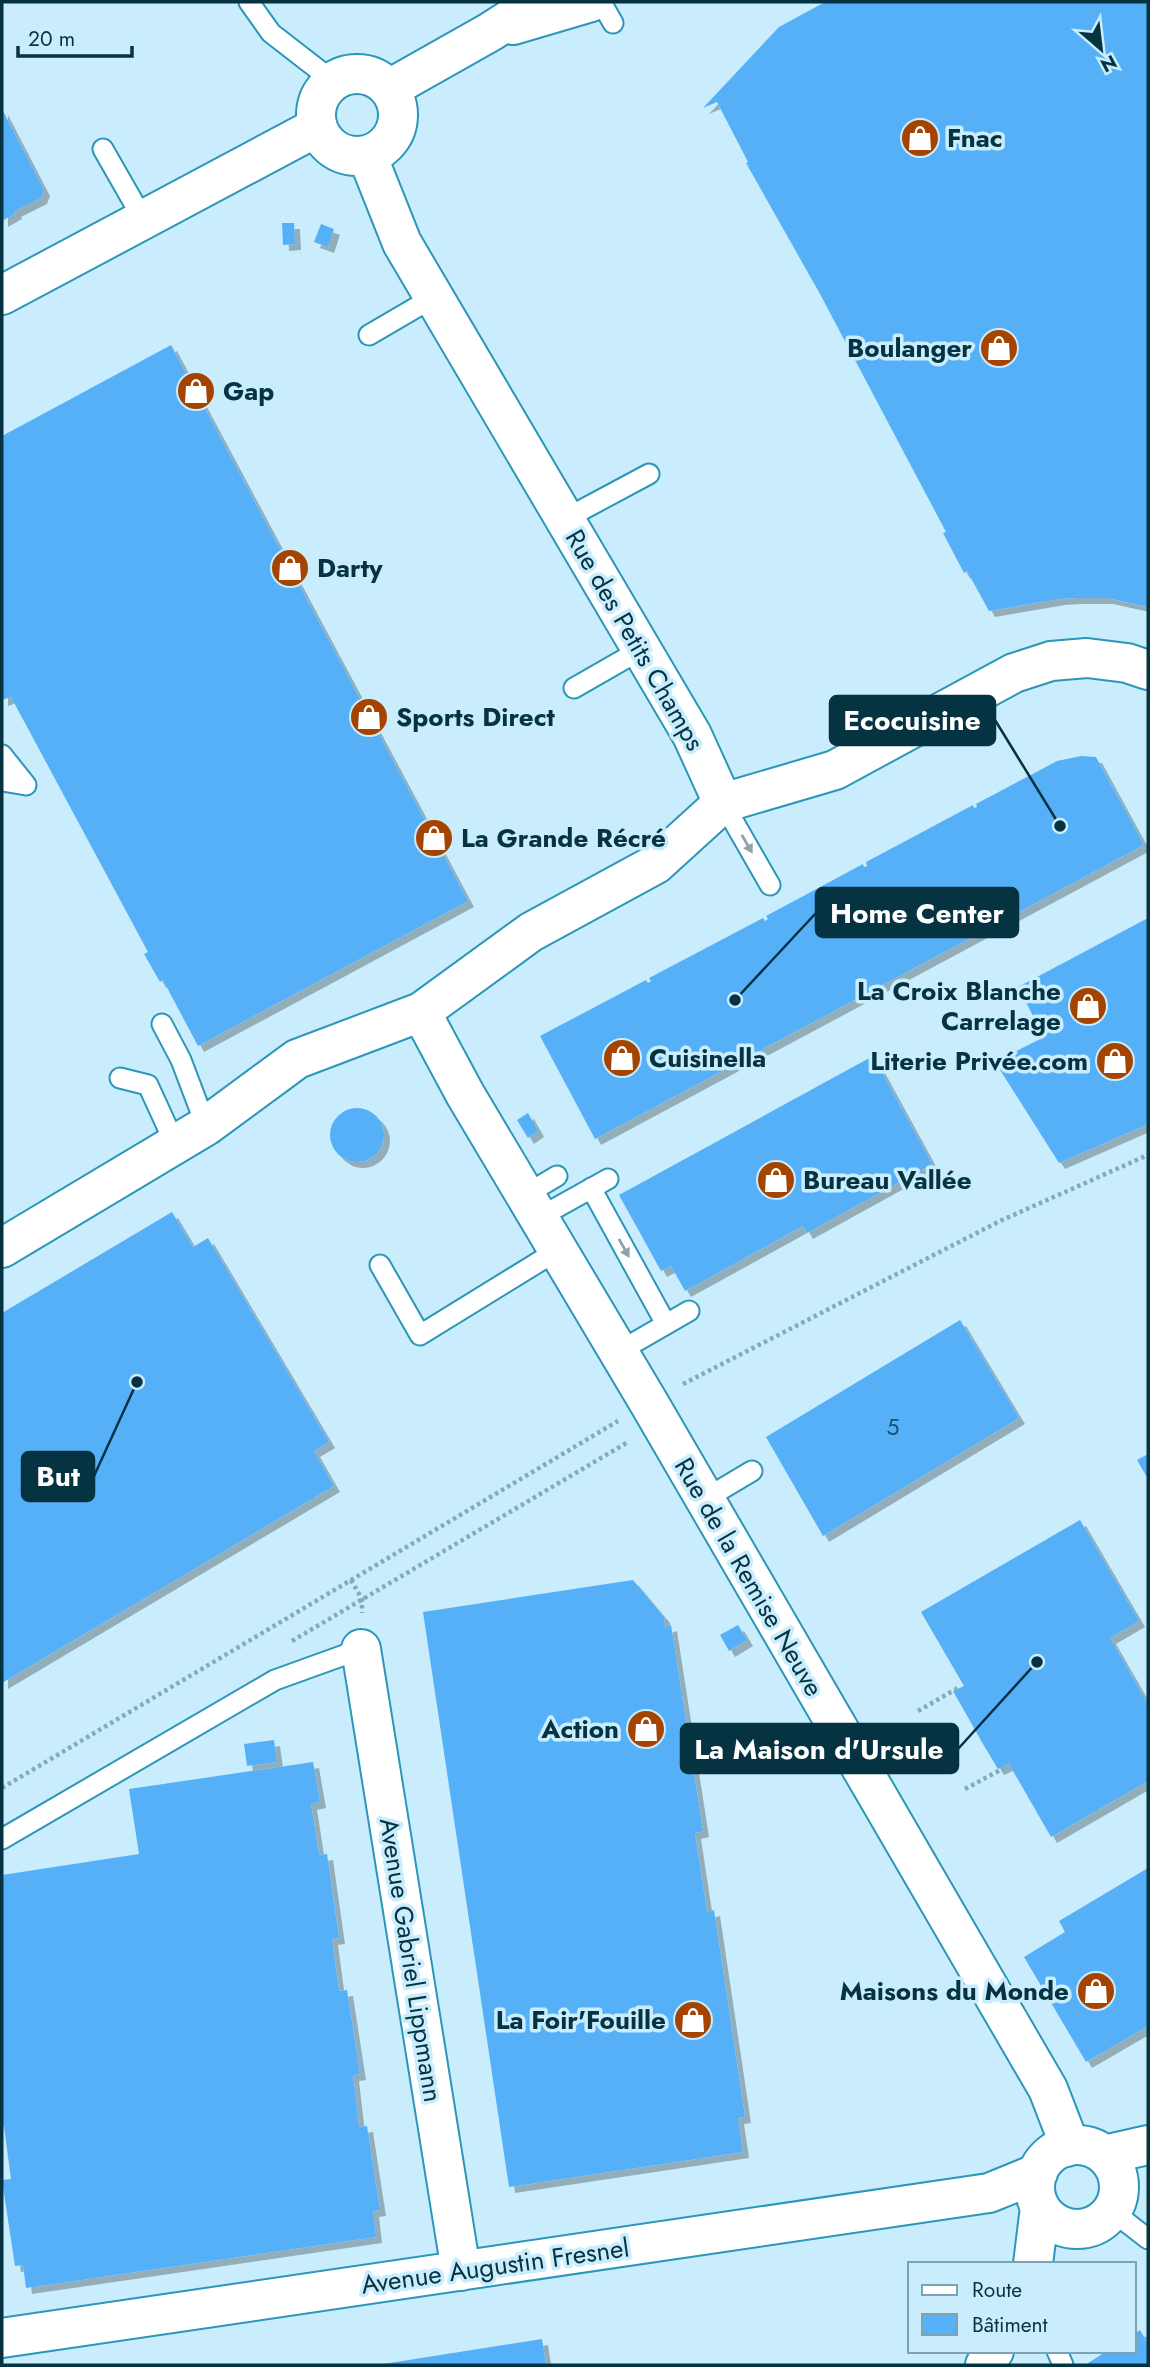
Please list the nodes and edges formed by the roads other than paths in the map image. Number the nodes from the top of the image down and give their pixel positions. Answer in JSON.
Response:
{"nodes":[{"id":1,"x":249,"y":2,"type":"edge"},
{"id":2,"x":537,"y":2,"type":"edge"},
{"id":3,"x":601,"y":2,"type":"edge"},
{"id":4,"x":602,"y":13,"type":"edge"},
{"id":5,"x":490,"y":32,"type":"junction"},
{"id":6,"x":333,"y":81,"type":"junction"},
{"id":7,"x":389,"y":89,"type":"junction"},
{"id":8,"x":317,"y":127,"type":"junction"},
{"id":9,"x":103,"y":149,"type":"dead end"},
{"id":10,"x":367,"y":155,"type":"junction"},
{"id":11,"x":143,"y":219,"type":"junction"},
{"id":12,"x":2,"y":295,"type":"edge"},
{"id":13,"x":434,"y":297,"type":"junction"},
{"id":14,"x":369,"y":335,"type":"dead end"},
{"id":15,"x":649,"y":474,"type":"dead end"},
{"id":16,"x":565,"y":519,"type":"junction"},
{"id":17,"x":642,"y":649,"type":"junction"},
{"id":18,"x":1148,"y":670,"type":"edge"},
{"id":19,"x":574,"y":688,"type":"dead end"},
{"id":20,"x":2,"y":755,"type":"edge"},
{"id":21,"x":2,"y":781,"type":"edge"},
{"id":22,"x":723,"y":803,"type":"junction"},
{"id":23,"x":771,"y":885,"type":"dead end"},
{"id":24,"x":421,"y":1012,"type":"junction"},
{"id":25,"x":162,"y":1024,"type":"dead end"},
{"id":26,"x":120,"y":1078,"type":"dead end"},
{"id":27,"x":190,"y":1135,"type":"junction"},
{"id":28,"x":557,"y":1176,"type":"dead end"},
{"id":29,"x":532,"y":1206,"type":"junction"},
{"id":30,"x":2,"y":1248,"type":"edge"},
{"id":31,"x":558,"y":1250,"type":"junction"},
{"id":32,"x":380,"y":1265,"type":"dead end"},
{"id":33,"x":689,"y":1311,"type":"dead end"},
{"id":34,"x":666,"y":1324,"type":"junction"},
{"id":35,"x":618,"y":1352,"type":"junction"},
{"id":36,"x":752,"y":1471,"type":"dead end"},
{"id":37,"x":705,"y":1499,"type":"junction"},
{"id":38,"x":361,"y":1649,"type":"joint"},
{"id":39,"x":2,"y":1839,"type":"edge"},
{"id":40,"x":1148,"y":2145,"type":"edge"},
{"id":41,"x":1067,"y":2147,"type":"junction"},
{"id":42,"x":1120,"y":2176,"type":"edge"},
{"id":43,"x":1044,"y":2201,"type":"junction"},
{"id":44,"x":1148,"y":2239,"type":"edge"},
{"id":45,"x":1033,"y":2262,"type":"edge"},
{"id":46,"x":1043,"y":2262,"type":"edge"},
{"id":47,"x":461,"y":2271,"type":"junction"},
{"id":48,"x":2,"y":2338,"type":"edge"}],
"edges":[{"from":1,"to":6,"type":"lane"},
{"from":2,"to":5,"type":"street"},
{"from":3,"to":4,"type":"lane"},
{"from":4,"to":5,"type":"street"},
{"from":5,"to":7,"type":"street"},
{"from":6,"to":7,"type":"street"},
{"from":6,"to":8,"type":"street"},
{"from":7,"to":10,"type":"street"},
{"from":8,"to":10,"type":"street"},
{"from":8,"to":11,"type":"street"},
{"from":9,"to":11,"type":"lane"},
{"from":10,"to":13,"type":"street","name":"Rue des Petits Champs"},
{"from":11,"to":12,"type":"street"},
{"from":13,"to":14,"type":"lane"},
{"from":13,"to":16,"type":"street","name":"Rue des Petits Champs"},
{"from":15,"to":16,"type":"lane"},
{"from":16,"to":17,"type":"street","name":"Rue des Petits Champs"},
{"from":17,"to":19,"type":"lane"},
{"from":17,"to":22,"type":"street","name":"Rue des Petits Champs"},
{"from":18,"to":22,"type":"street"},
{"from":20,"to":21,"type":"lane"},
{"from":22,"to":23,"type":"lane","one_way":true},
{"from":22,"to":24,"type":"street"},
{"from":24,"to":27,"type":"street"},
{"from":24,"to":29,"type":"street","name":"Rue de la Remise Neuve"},
{"from":25,"to":27,"type":"lane"},
{"from":26,"to":27,"type":"lane"},
{"from":27,"to":30,"type":"street"},
{"from":28,"to":29,"type":"lane"},
{"from":29,"to":31,"type":"street","name":"Rue de la Remise Neuve"},
{"from":29,"to":34,"type":"lane","one_way":true},
{"from":31,"to":32,"type":"lane"},
{"from":31,"to":35,"type":"street","name":"Rue de la Remise Neuve"},
{"from":33,"to":34,"type":"lane"},
{"from":34,"to":35,"type":"lane"},
{"from":35,"to":37,"type":"street","name":"Rue de la Remise Neuve"},
{"from":36,"to":37,"type":"lane"},
{"from":37,"to":41,"type":"street","name":"Rue de la Remise Neuve"},
{"from":38,"to":39,"type":"lane"},
{"from":38,"to":47,"type":"street","name":"Avenue Gabriel Lippmann"},
{"from":40,"to":42,"type":"street"},
{"from":41,"to":42,"type":"street"},
{"from":41,"to":43,"type":"street"},
{"from":42,"to":43,"type":"street"},
{"from":42,"to":44,"type":"lane"},
{"from":43,"to":45,"type":"street"},
{"from":43,"to":46,"type":"street"},
{"from":43,"to":47,"type":"street","name":"Avenue Augustin Fresnel"},
{"from":47,"to":48,"type":"street","name":"Avenue Augustin Fresnel"}]}
